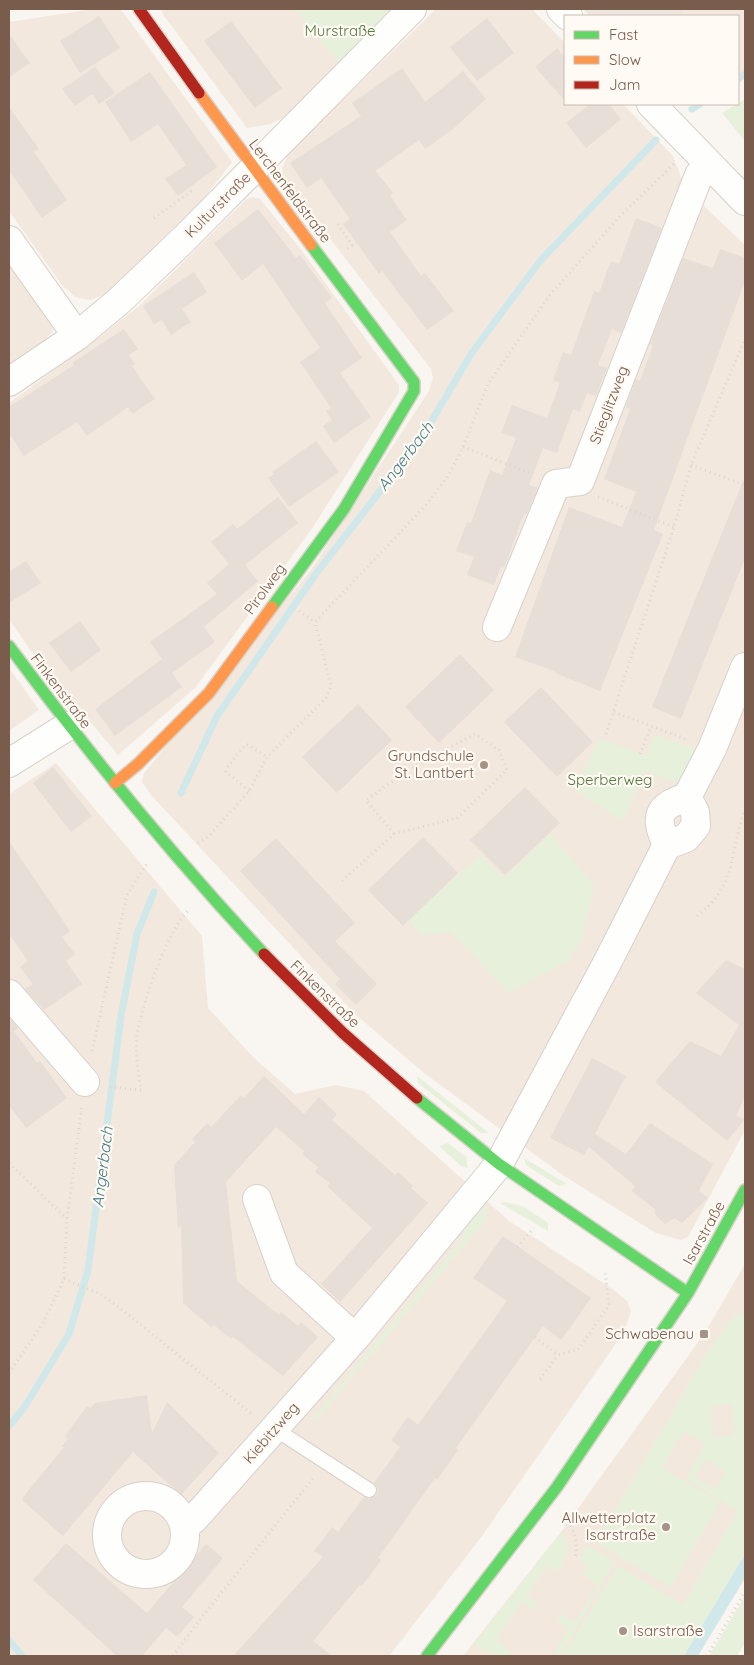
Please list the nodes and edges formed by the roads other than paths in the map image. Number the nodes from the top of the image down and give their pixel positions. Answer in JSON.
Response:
{"nodes":[{"id":1,"x":139,"y":9,"type":"edge"},
{"id":2,"x":412,"y":9,"type":"edge"},
{"id":3,"x":652,"y":105,"type":"edge"},
{"id":4,"x":709,"y":166,"type":"junction"},
{"id":5,"x":254,"y":168,"type":"junction"},
{"id":6,"x":745,"y":201,"type":"edge"},
{"id":7,"x":9,"y":240,"type":"edge"},
{"id":8,"x":77,"y":336,"type":"junction"},
{"id":9,"x":9,"y":382,"type":"edge"},
{"id":10,"x":414,"y":390,"type":"joint"},
{"id":11,"x":496,"y":627,"type":"dead end"},
{"id":12,"x":9,"y":646,"type":"edge"},
{"id":13,"x":745,"y":667,"type":"edge"},
{"id":14,"x":68,"y":726,"type":"junction"},
{"id":15,"x":9,"y":763,"type":"edge"},
{"id":16,"x":114,"y":783,"type":"junction"},
{"id":17,"x":9,"y":994,"type":"edge"},
{"id":18,"x":85,"y":1082,"type":"road end"},
{"id":19,"x":499,"y":1164,"type":"junction"},
{"id":20,"x":745,"y":1190,"type":"edge"},
{"id":21,"x":258,"y":1199,"type":"dead end"},
{"id":22,"x":688,"y":1293,"type":"junction"},
{"id":23,"x":355,"y":1338,"type":"junction"},
{"id":24,"x":275,"y":1429,"type":"junction"},
{"id":25,"x":369,"y":1490,"type":"dead end"},
{"id":26,"x":184,"y":1526,"type":"dead end"},
{"id":27,"x":427,"y":1656,"type":"edge"}],
"edges":[{"from":1,"to":5,"type":"street","name":"Lerchenfeldstraße"},
{"from":2,"to":5,"type":"street","name":"Kulturstraße"},
{"from":3,"to":4,"type":"street"},
{"from":4,"to":6,"type":"street"},
{"from":4,"to":11,"type":"street","name":"Stieglitzweg"},
{"from":5,"to":8,"type":"street","name":"Kulturstraße"},
{"from":5,"to":10,"type":"street","name":"Lerchenfeldstraße"},
{"from":7,"to":8,"type":"street"},
{"from":8,"to":9,"type":"street","name":"Kulturstraße"},
{"from":10,"to":16,"type":"street","name":"Pirolweg"},
{"from":12,"to":14,"type":"street","name":"Finkenstraße"},
{"from":13,"to":19,"type":"street"},
{"from":14,"to":15,"type":"street"},
{"from":14,"to":16,"type":"street","name":"Finkenstraße"},
{"from":16,"to":19,"type":"street","name":"Finkenstraße"},
{"from":17,"to":18,"type":"street"},
{"from":19,"to":22,"type":"street","name":"Finkenstraße"},
{"from":19,"to":23,"type":"street","name":"Kiebitzweg"},
{"from":20,"to":22,"type":"street","name":"Isarstraße"},
{"from":21,"to":23,"type":"street"},
{"from":22,"to":27,"type":"street","name":"Isarstraße"},
{"from":23,"to":24,"type":"street","name":"Kiebitzweg"},
{"from":24,"to":25,"type":"lane"},
{"from":24,"to":26,"type":"street","name":"Kiebitzweg"}]}
